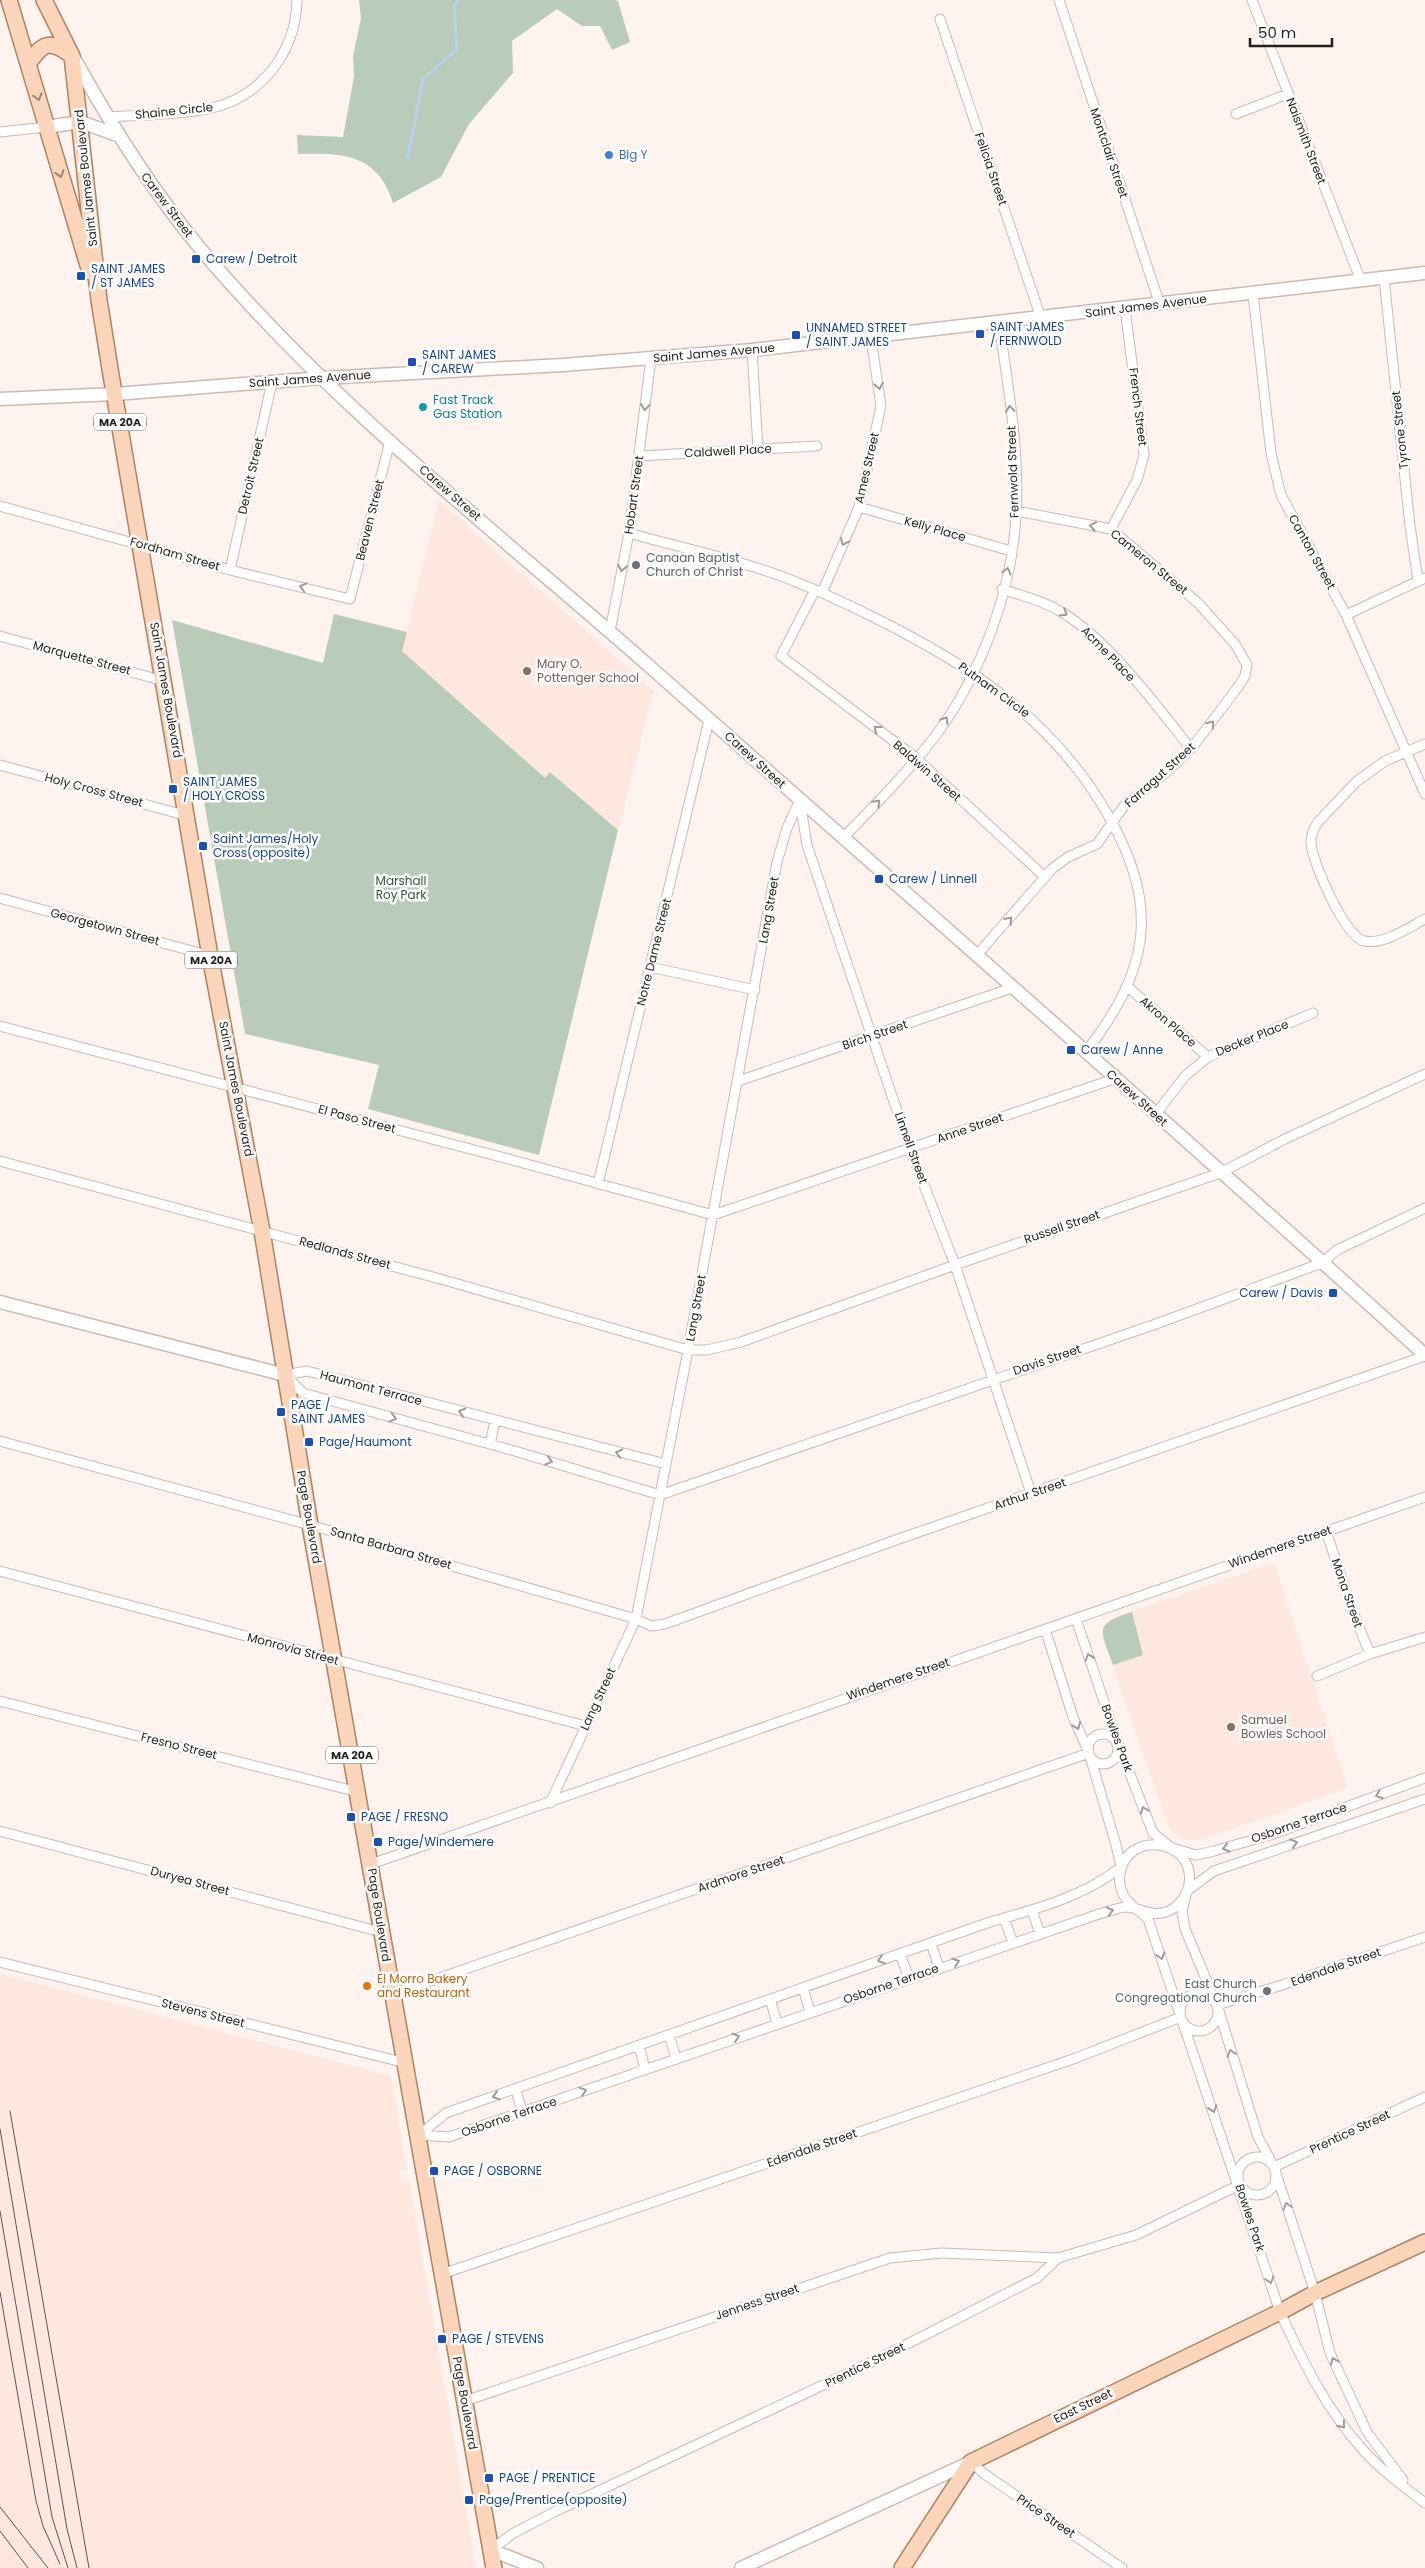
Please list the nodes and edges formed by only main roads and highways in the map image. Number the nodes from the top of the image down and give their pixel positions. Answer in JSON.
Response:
{"nodes":[{"id":1,"x":9,"y":0,"type":"edge"},
{"id":2,"x":44,"y":0,"type":"edge"},
{"id":3,"x":72,"y":56,"type":"junction"},
{"id":4,"x":28,"y":64,"type":"junction"},
{"id":5,"x":81,"y":122,"type":"junction"},
{"id":6,"x":46,"y":127,"type":"junction"},
{"id":7,"x":117,"y":136,"type":"junction"},
{"id":8,"x":1425,"y":274,"type":"edge"},
{"id":9,"x":99,"y":300,"type":"junction"},
{"id":10,"x":322,"y":378,"type":"junction"},
{"id":11,"x":115,"y":394,"type":"junction"},
{"id":12,"x":0,"y":400,"type":"edge"},
{"id":13,"x":0,"y":1302,"type":"edge"},
{"id":14,"x":1425,"y":1355,"type":"edge"},
{"id":15,"x":285,"y":1375,"type":"junction"},
{"id":16,"x":1425,"y":2242,"type":"edge"},
{"id":17,"x":971,"y":2462,"type":"junction"},
{"id":18,"x":491,"y":2550,"type":"junction"},
{"id":19,"x":494,"y":2568,"type":"edge"},
{"id":20,"x":538,"y":2568,"type":"edge"},
{"id":21,"x":741,"y":2568,"type":"edge"},
{"id":22,"x":902,"y":2568,"type":"edge"}],
"edges":[{"from":1,"to":4,"type":"main road","number":"MA 20A"},
{"from":2,"to":3,"type":"main road","name":"Carew Street","number":"MA 20A"},
{"from":3,"to":4,"type":"main road"},
{"from":3,"to":5,"type":"main road","name":"Saint James Boulevard","number":"MA 20A"},
{"from":3,"to":7,"type":"main road","name":"Carew Street"},
{"from":4,"to":6,"type":"main road","number":"MA 20A","one_way":true},
{"from":5,"to":6,"type":"main road"},
{"from":5,"to":7,"type":"main road"},
{"from":5,"to":9,"type":"main road","name":"Saint James Boulevard","number":"MA 20A"},
{"from":6,"to":9,"type":"main road","name":"Saint James Boulevard","number":"MA 20A","one_way":true},
{"from":7,"to":10,"type":"main road","name":"Carew Street"},
{"from":8,"to":10,"type":"main road","name":"Saint James Avenue"},
{"from":9,"to":11,"type":"main road","name":"Saint James Boulevard","number":"MA 20A"},
{"from":10,"to":11,"type":"main road","name":"Saint James Avenue"},
{"from":10,"to":14,"type":"main road","name":"Carew Street"},
{"from":11,"to":12,"type":"main road","name":"Saint James Avenue"},
{"from":11,"to":15,"type":"main road","name":"Saint James Boulevard","number":"MA 20A"},
{"from":13,"to":15,"type":"main road"},
{"from":15,"to":18,"type":"main road","name":"Page Boulevard","number":"MA 20A"},
{"from":16,"to":17,"type":"main road","name":"East Street"},
{"from":17,"to":21,"type":"main road","name":"East Street"},
{"from":17,"to":22,"type":"main road"},
{"from":18,"to":19,"type":"main road","name":"Page Boulevard","number":"MA 20A"},
{"from":18,"to":20,"type":"main road"}]}
